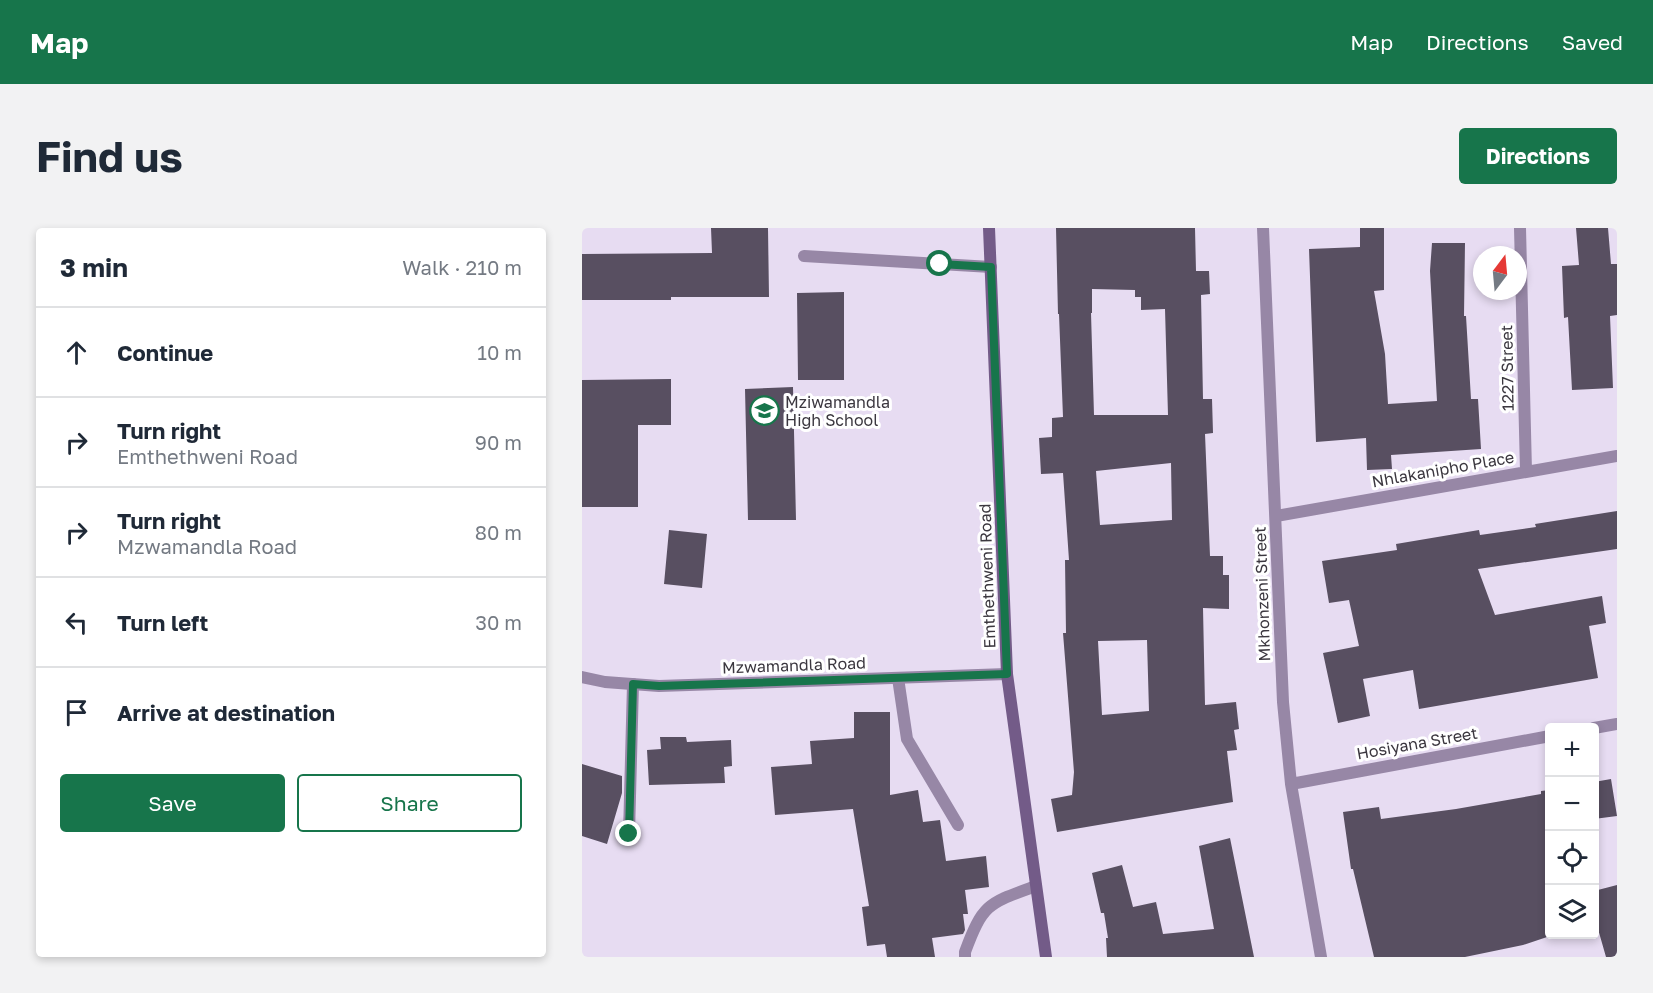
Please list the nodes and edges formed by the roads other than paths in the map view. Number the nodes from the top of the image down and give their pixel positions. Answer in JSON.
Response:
{"nodes":[{"id":1,"x":989,"y":228,"type":"edge"},
{"id":2,"x":1263,"y":228,"type":"edge"},
{"id":3,"x":1520,"y":228,"type":"edge"},
{"id":4,"x":804,"y":256,"type":"dead end"},
{"id":5,"x":991,"y":267,"type":"junction"},
{"id":6,"x":1617,"y":456,"type":"edge"},
{"id":7,"x":1526,"y":471,"type":"junction"},
{"id":8,"x":1276,"y":516,"type":"junction"},
{"id":9,"x":1007,"y":674,"type":"junction"},
{"id":10,"x":582,"y":677,"type":"edge"},
{"id":11,"x":898,"y":678,"type":"junction"},
{"id":12,"x":633,"y":684,"type":"junction"},
{"id":13,"x":1617,"y":723,"type":"edge"},
{"id":14,"x":1599,"y":727,"type":"edge"},
{"id":15,"x":1545,"y":737,"type":"edge"},
{"id":16,"x":1291,"y":783,"type":"junction"},
{"id":17,"x":958,"y":825,"type":"dead end"},
{"id":18,"x":629,"y":834,"type":"dead end"},
{"id":19,"x":1036,"y":886,"type":"junction"},
{"id":20,"x":965,"y":957,"type":"edge"},
{"id":21,"x":1046,"y":957,"type":"edge"},
{"id":22,"x":1321,"y":957,"type":"edge"}],
"edges":[{"from":1,"to":5,"type":"street","name":"Emthethweni Road"},
{"from":2,"to":8,"type":"street","name":"Mkhonzeni Street"},
{"from":3,"to":7,"type":"street","name":"1227 Street"},
{"from":4,"to":5,"type":"street"},
{"from":5,"to":9,"type":"street","name":"Emthethweni Road"},
{"from":6,"to":7,"type":"street","name":"Nhlakanipho Place"},
{"from":7,"to":8,"type":"street","name":"Nhlakanipho Place"},
{"from":8,"to":16,"type":"street","name":"Mkhonzeni Street"},
{"from":9,"to":11,"type":"street","name":"Mzwamandla Road"},
{"from":9,"to":19,"type":"street","name":"Emthethweni Road"},
{"from":10,"to":12,"type":"street","name":"Mzwamandla Road"},
{"from":11,"to":12,"type":"street","name":"Mzwamandla Road"},
{"from":11,"to":17,"type":"street"},
{"from":12,"to":18,"type":"street"},
{"from":13,"to":14,"type":"street"},
{"from":15,"to":16,"type":"street","name":"Hosiyana Street"},
{"from":16,"to":22,"type":"street","name":"Mkhonzeni Street"},
{"from":19,"to":20,"type":"street"},
{"from":19,"to":21,"type":"street","name":"Emthethweni Road"}]}
